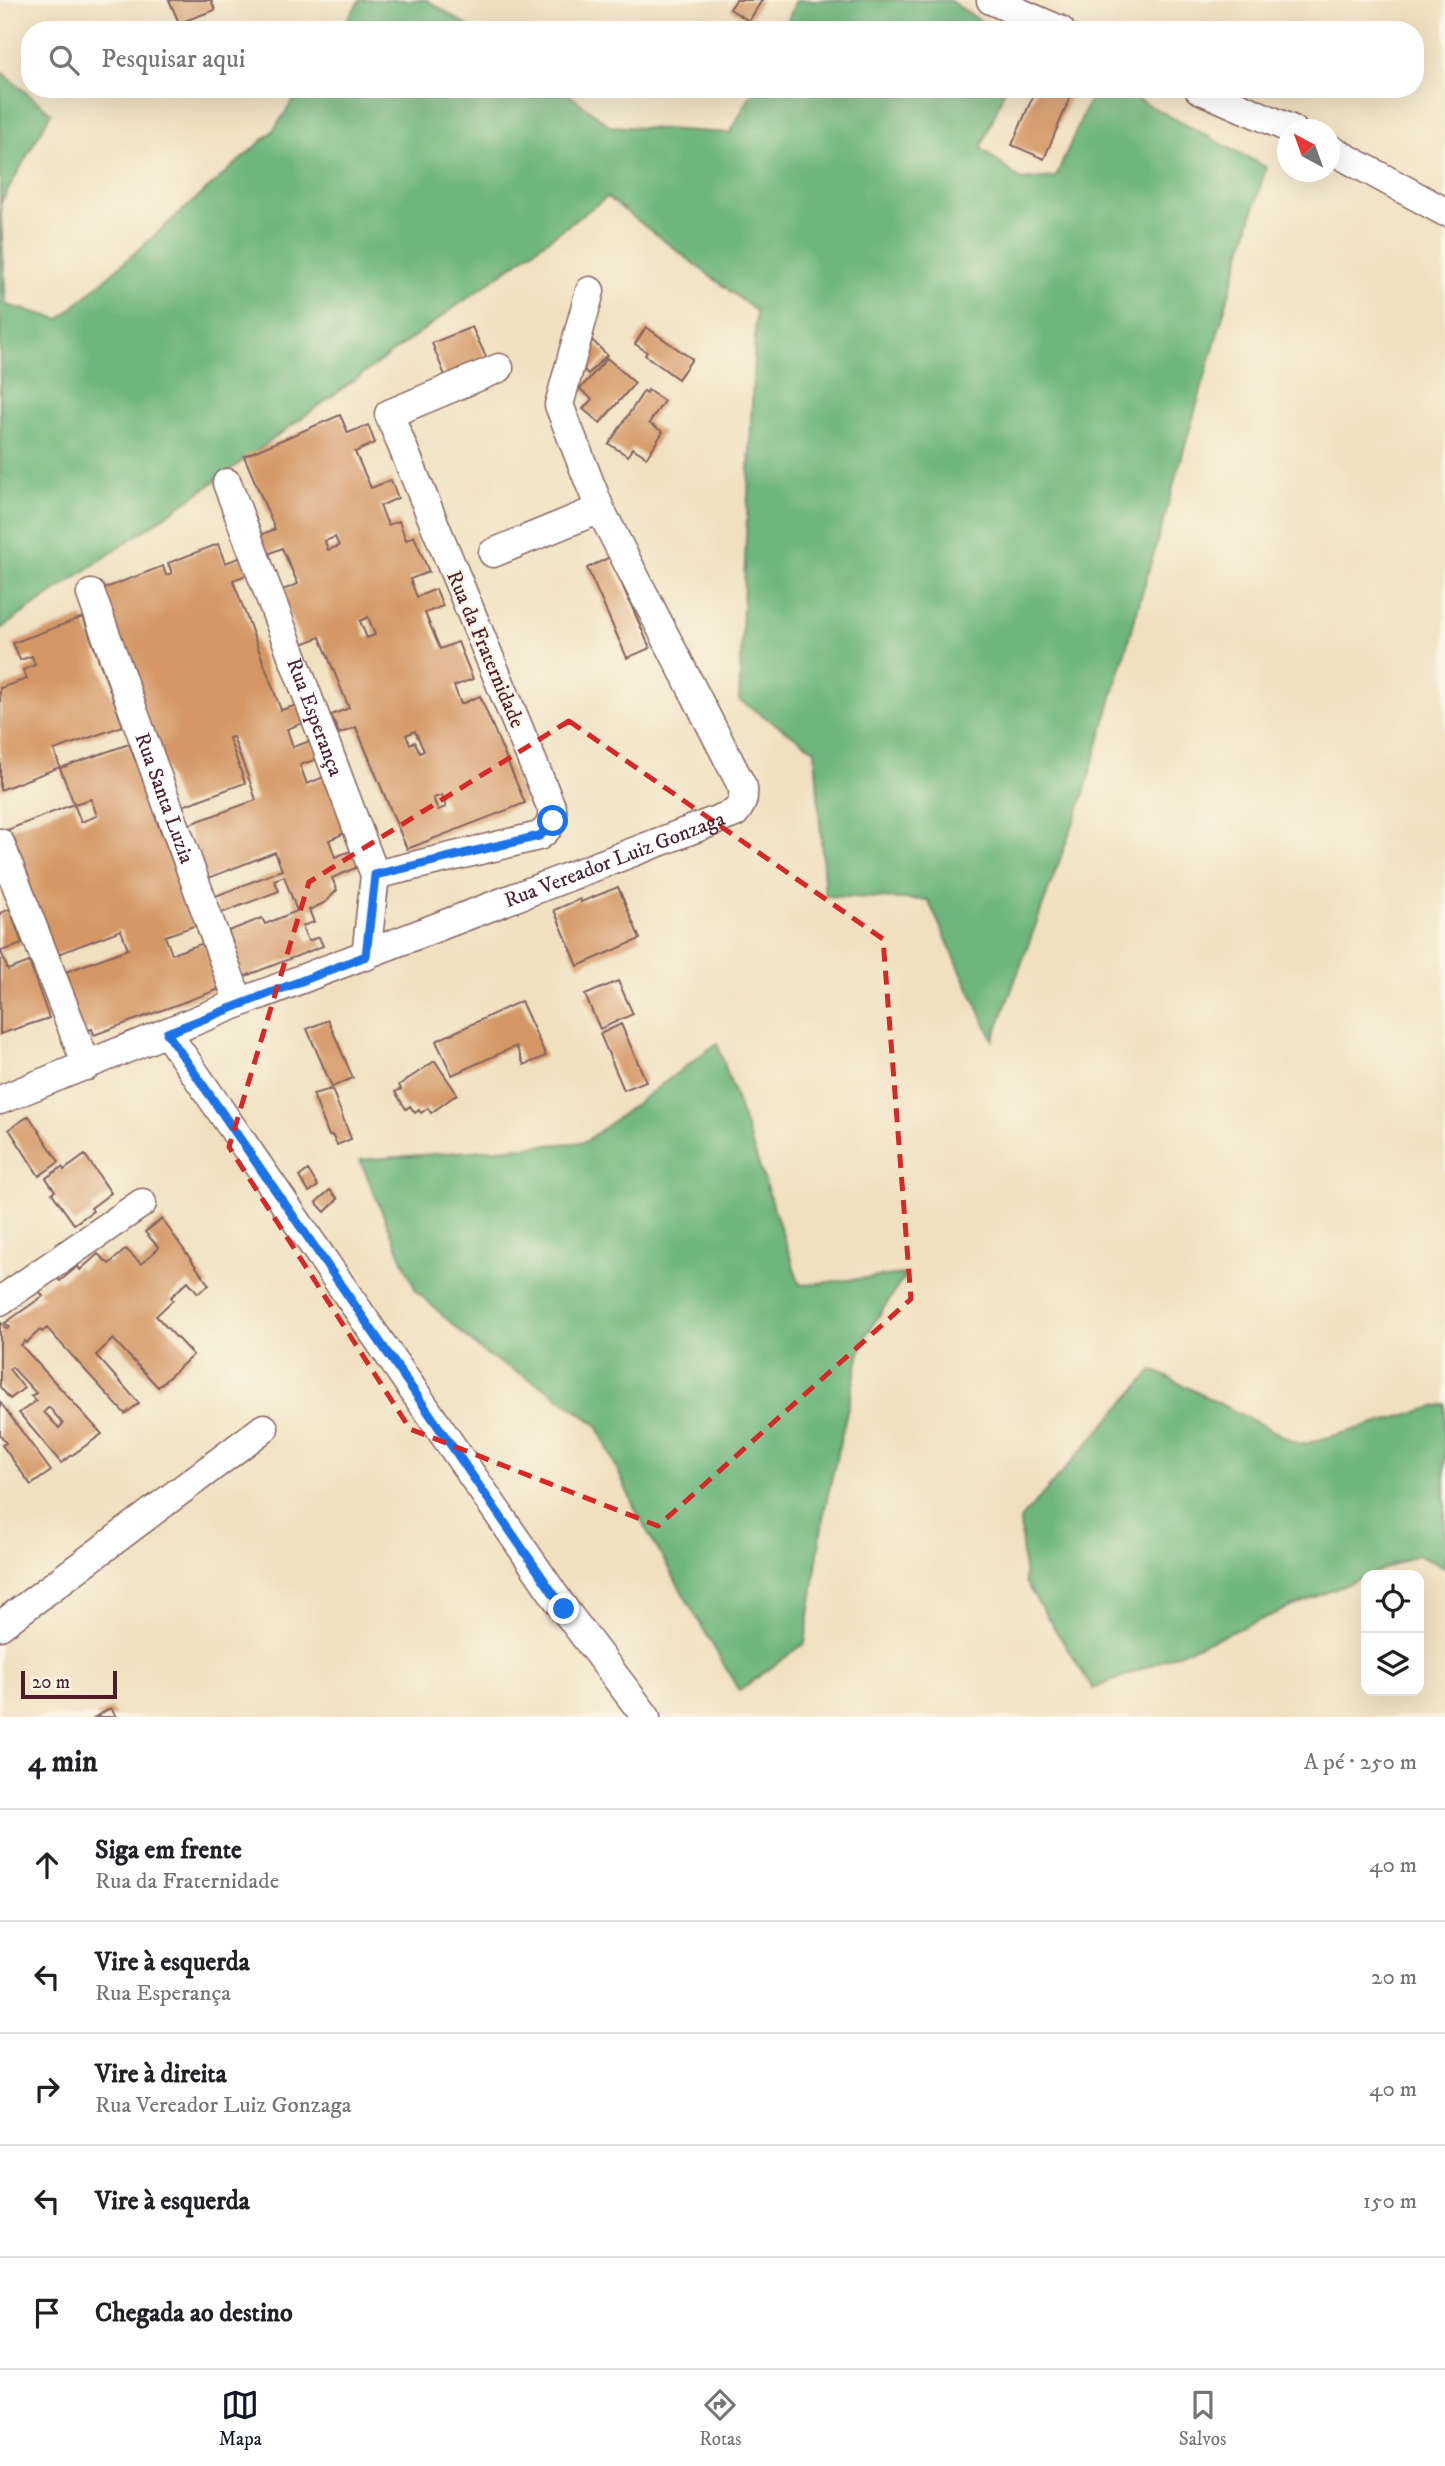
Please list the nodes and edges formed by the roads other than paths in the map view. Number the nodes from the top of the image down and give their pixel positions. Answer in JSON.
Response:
{"nodes":[{"id":1,"x":991,"y":0,"type":"edge"},
{"id":2,"x":1039,"y":21,"type":"edge"},
{"id":3,"x":1220,"y":98,"type":"edge"},
{"id":4,"x":1277,"y":123,"type":"edge"},
{"id":5,"x":1340,"y":155,"type":"edge"},
{"id":6,"x":1445,"y":212,"type":"edge"},
{"id":7,"x":590,"y":291,"type":"dead end"},
{"id":8,"x":499,"y":368,"type":"dead end"},
{"id":9,"x":228,"y":482,"type":"dead end"},
{"id":10,"x":600,"y":509,"type":"junction"},
{"id":11,"x":493,"y":552,"type":"dead end"},
{"id":12,"x":91,"y":594,"type":"dead end"},
{"id":13,"x":0,"y":843,"type":"edge"},
{"id":14,"x":375,"y":875,"type":"junction"},
{"id":15,"x":366,"y":956,"type":"junction"},
{"id":16,"x":239,"y":1003,"type":"junction"},
{"id":17,"x":167,"y":1033,"type":"junction"},
{"id":18,"x":87,"y":1066,"type":"junction"},
{"id":19,"x":0,"y":1100,"type":"edge"},
{"id":20,"x":142,"y":1203,"type":"dead end"},
{"id":21,"x":0,"y":1301,"type":"edge"},
{"id":22,"x":264,"y":1428,"type":"dead end"},
{"id":23,"x":0,"y":1626,"type":"edge"},
{"id":24,"x":646,"y":1717,"type":"edge"}],
"edges":[{"from":1,"to":2,"type":"street"},
{"from":3,"to":4,"type":"street"},
{"from":5,"to":6,"type":"street"},
{"from":7,"to":10,"type":"street","name":"Rua Vereador Luiz Gonzaga"},
{"from":8,"to":14,"type":"street","name":"Rua da Fraternidade"},
{"from":9,"to":14,"type":"street","name":"Rua Esperança"},
{"from":10,"to":11,"type":"street"},
{"from":10,"to":15,"type":"street","name":"Rua Vereador Luiz Gonzaga"},
{"from":12,"to":16,"type":"street","name":"Rua Santa Luzia"},
{"from":13,"to":18,"type":"street"},
{"from":14,"to":15,"type":"street","name":"Rua Esperança"},
{"from":15,"to":16,"type":"street","name":"Rua Vereador Luiz Gonzaga"},
{"from":16,"to":17,"type":"street","name":"Rua Vereador Luiz Gonzaga"},
{"from":17,"to":18,"type":"street","name":"Rua Vereador Luiz Gonzaga"},
{"from":17,"to":24,"type":"street"},
{"from":18,"to":19,"type":"street","name":"Rua Vereador Luiz Gonzaga"},
{"from":20,"to":21,"type":"street"},
{"from":22,"to":23,"type":"street"}]}
